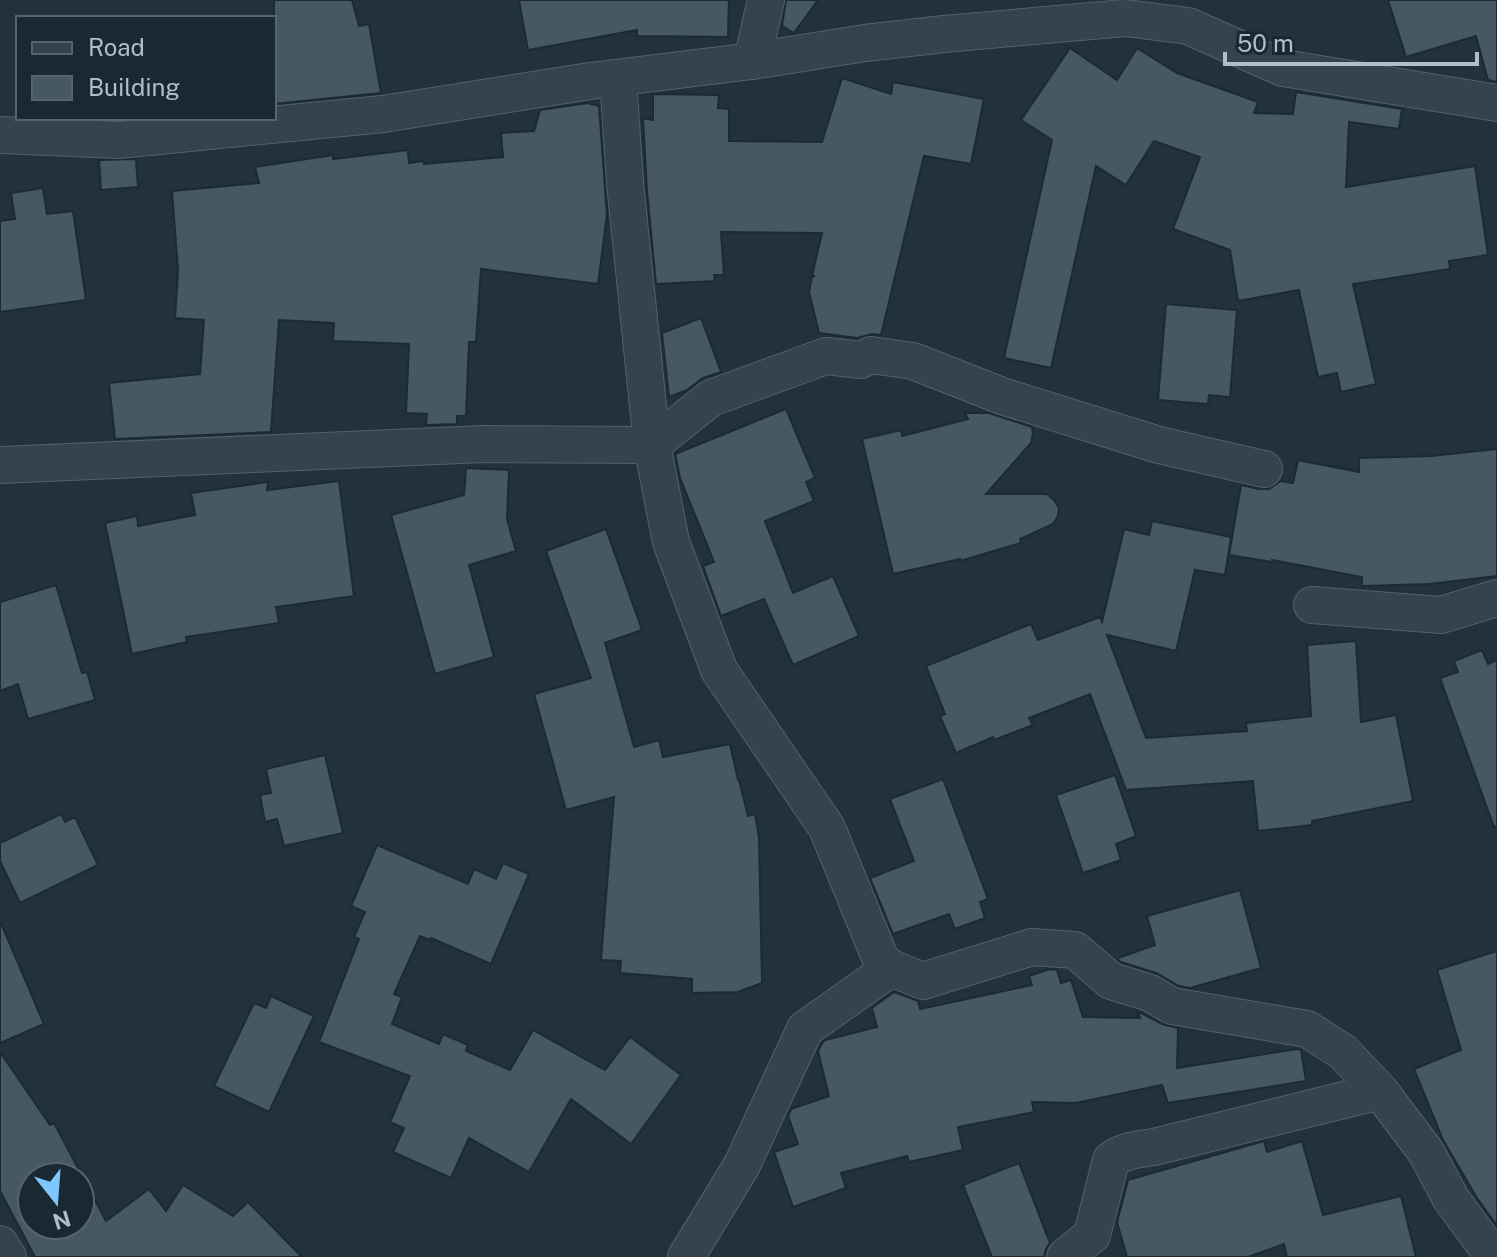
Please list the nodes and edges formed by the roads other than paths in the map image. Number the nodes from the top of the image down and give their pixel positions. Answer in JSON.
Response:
{"nodes":[{"id":1,"x":766,"y":0,"type":"edge"},
{"id":2,"x":1190,"y":13,"type":"edge"},
{"id":3,"x":752,"y":61,"type":"junction"},
{"id":4,"x":618,"y":78,"type":"junction"},
{"id":5,"x":1497,"y":103,"type":"edge"},
{"id":6,"x":0,"y":135,"type":"edge"},
{"id":7,"x":652,"y":445,"type":"junction"},
{"id":8,"x":0,"y":465,"type":"edge"},
{"id":9,"x":1264,"y":469,"type":"dead end"},
{"id":10,"x":1497,"y":598,"type":"edge"},
{"id":11,"x":1312,"y":605,"type":"dead end"},
{"id":12,"x":891,"y":968,"type":"junction"},
{"id":13,"x":1380,"y":1091,"type":"junction"},
{"id":14,"x":0,"y":1244,"type":"edge"},
{"id":15,"x":8,"y":1257,"type":"edge"},
{"id":16,"x":686,"y":1257,"type":"edge"},
{"id":17,"x":1065,"y":1257,"type":"edge"},
{"id":18,"x":1494,"y":1257,"type":"edge"}],
"edges":[{"from":1,"to":3,"type":"street"},
{"from":2,"to":3,"type":"street"},
{"from":2,"to":5,"type":"street"},
{"from":3,"to":4,"type":"street"},
{"from":4,"to":6,"type":"street"},
{"from":4,"to":7,"type":"street"},
{"from":7,"to":8,"type":"street"},
{"from":7,"to":9,"type":"street"},
{"from":7,"to":12,"type":"street"},
{"from":10,"to":11,"type":"street"},
{"from":12,"to":13,"type":"street"},
{"from":12,"to":16,"type":"street"},
{"from":13,"to":17,"type":"street"},
{"from":13,"to":18,"type":"street"},
{"from":14,"to":15,"type":"street"}]}
